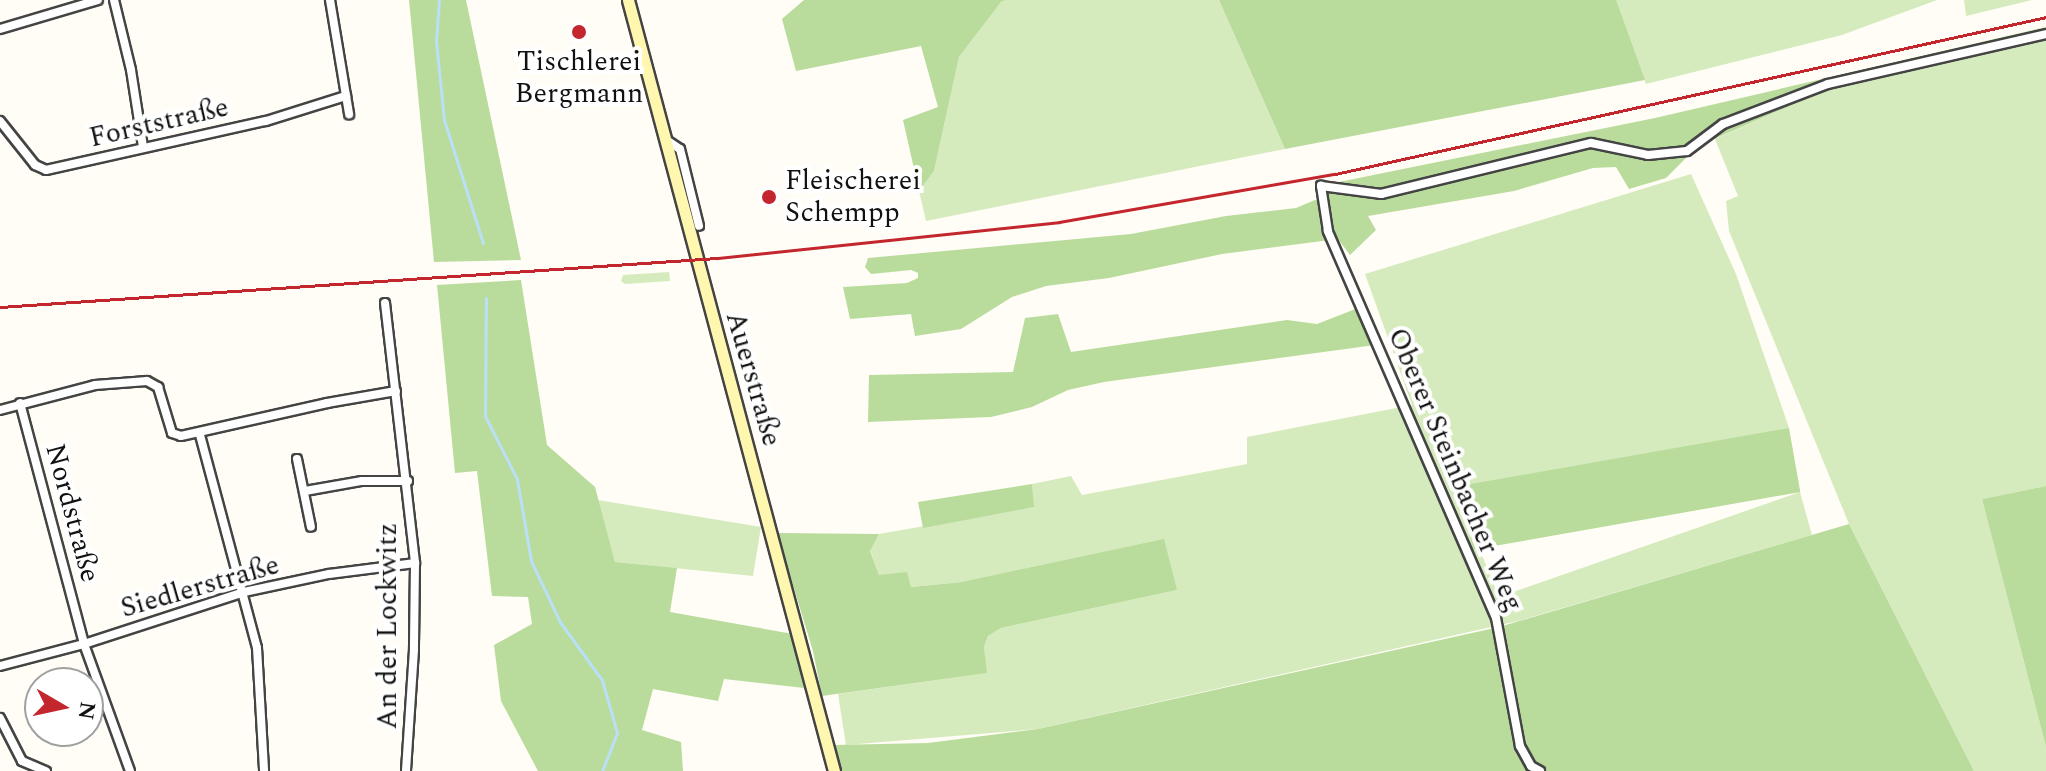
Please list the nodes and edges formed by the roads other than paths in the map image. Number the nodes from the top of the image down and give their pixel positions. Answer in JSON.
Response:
{"nodes":[{"id":1,"x":98,"y":0,"type":"edge"},
{"id":2,"x":114,"y":0,"type":"edge"},
{"id":3,"x":330,"y":0,"type":"edge"},
{"id":4,"x":628,"y":0,"type":"edge"},
{"id":5,"x":0,"y":29,"type":"edge"},
{"id":6,"x":2046,"y":34,"type":"edge"},
{"id":7,"x":346,"y":96,"type":"junction"},
{"id":8,"x":349,"y":114,"type":"dead end"},
{"id":9,"x":0,"y":121,"type":"edge"},
{"id":10,"x":668,"y":141,"type":"junction"},
{"id":11,"x":143,"y":147,"type":"junction"},
{"id":12,"x":699,"y":226,"type":"dead end"},
{"id":13,"x":385,"y":303,"type":"dead end"},
{"id":14,"x":396,"y":391,"type":"junction"},
{"id":15,"x":20,"y":403,"type":"junction"},
{"id":16,"x":0,"y":410,"type":"edge"},
{"id":17,"x":200,"y":435,"type":"junction"},
{"id":18,"x":297,"y":459,"type":"dead end"},
{"id":19,"x":408,"y":481,"type":"junction"},
{"id":20,"x":305,"y":491,"type":"junction"},
{"id":21,"x":311,"y":527,"type":"dead end"},
{"id":22,"x":415,"y":563,"type":"junction"},
{"id":23,"x":244,"y":592,"type":"junction"},
{"id":24,"x":84,"y":644,"type":"junction"},
{"id":25,"x":0,"y":666,"type":"edge"},
{"id":26,"x":0,"y":718,"type":"edge"},
{"id":27,"x":46,"y":771,"type":"edge"},
{"id":28,"x":130,"y":771,"type":"edge"},
{"id":29,"x":264,"y":771,"type":"edge"},
{"id":30,"x":406,"y":771,"type":"edge"},
{"id":31,"x":834,"y":771,"type":"edge"},
{"id":32,"x":1540,"y":771,"type":"edge"}],
"edges":[{"from":1,"to":5,"type":"street"},
{"from":2,"to":11,"type":"street"},
{"from":3,"to":7,"type":"street"},
{"from":4,"to":10,"type":"street","name":"Auerstraße"},
{"from":6,"to":32,"type":"street","name":"Oberer Steinbacher Weg"},
{"from":7,"to":8,"type":"street"},
{"from":7,"to":11,"type":"street","name":"Forststraße"},
{"from":9,"to":11,"type":"street","name":"Forststraße"},
{"from":10,"to":12,"type":"street"},
{"from":10,"to":31,"type":"street","name":"Auerstraße"},
{"from":13,"to":14,"type":"street","name":"An der Lockwitz"},
{"from":14,"to":17,"type":"street"},
{"from":14,"to":19,"type":"street","name":"An der Lockwitz"},
{"from":15,"to":16,"type":"street"},
{"from":15,"to":17,"type":"street"},
{"from":15,"to":24,"type":"street","name":"Nordstraße"},
{"from":17,"to":23,"type":"street"},
{"from":18,"to":20,"type":"street"},
{"from":19,"to":20,"type":"street","name":"An der Lockwitz"},
{"from":19,"to":22,"type":"street","name":"An der Lockwitz"},
{"from":20,"to":21,"type":"street"},
{"from":22,"to":23,"type":"street","name":"Siedlerstraße"},
{"from":22,"to":30,"type":"street","name":"An der Lockwitz"},
{"from":23,"to":24,"type":"street","name":"Siedlerstraße"},
{"from":23,"to":29,"type":"street"},
{"from":24,"to":25,"type":"street","name":"Siedlerstraße"},
{"from":24,"to":28,"type":"street","name":"Nordstraße"},
{"from":26,"to":27,"type":"street"}]}
